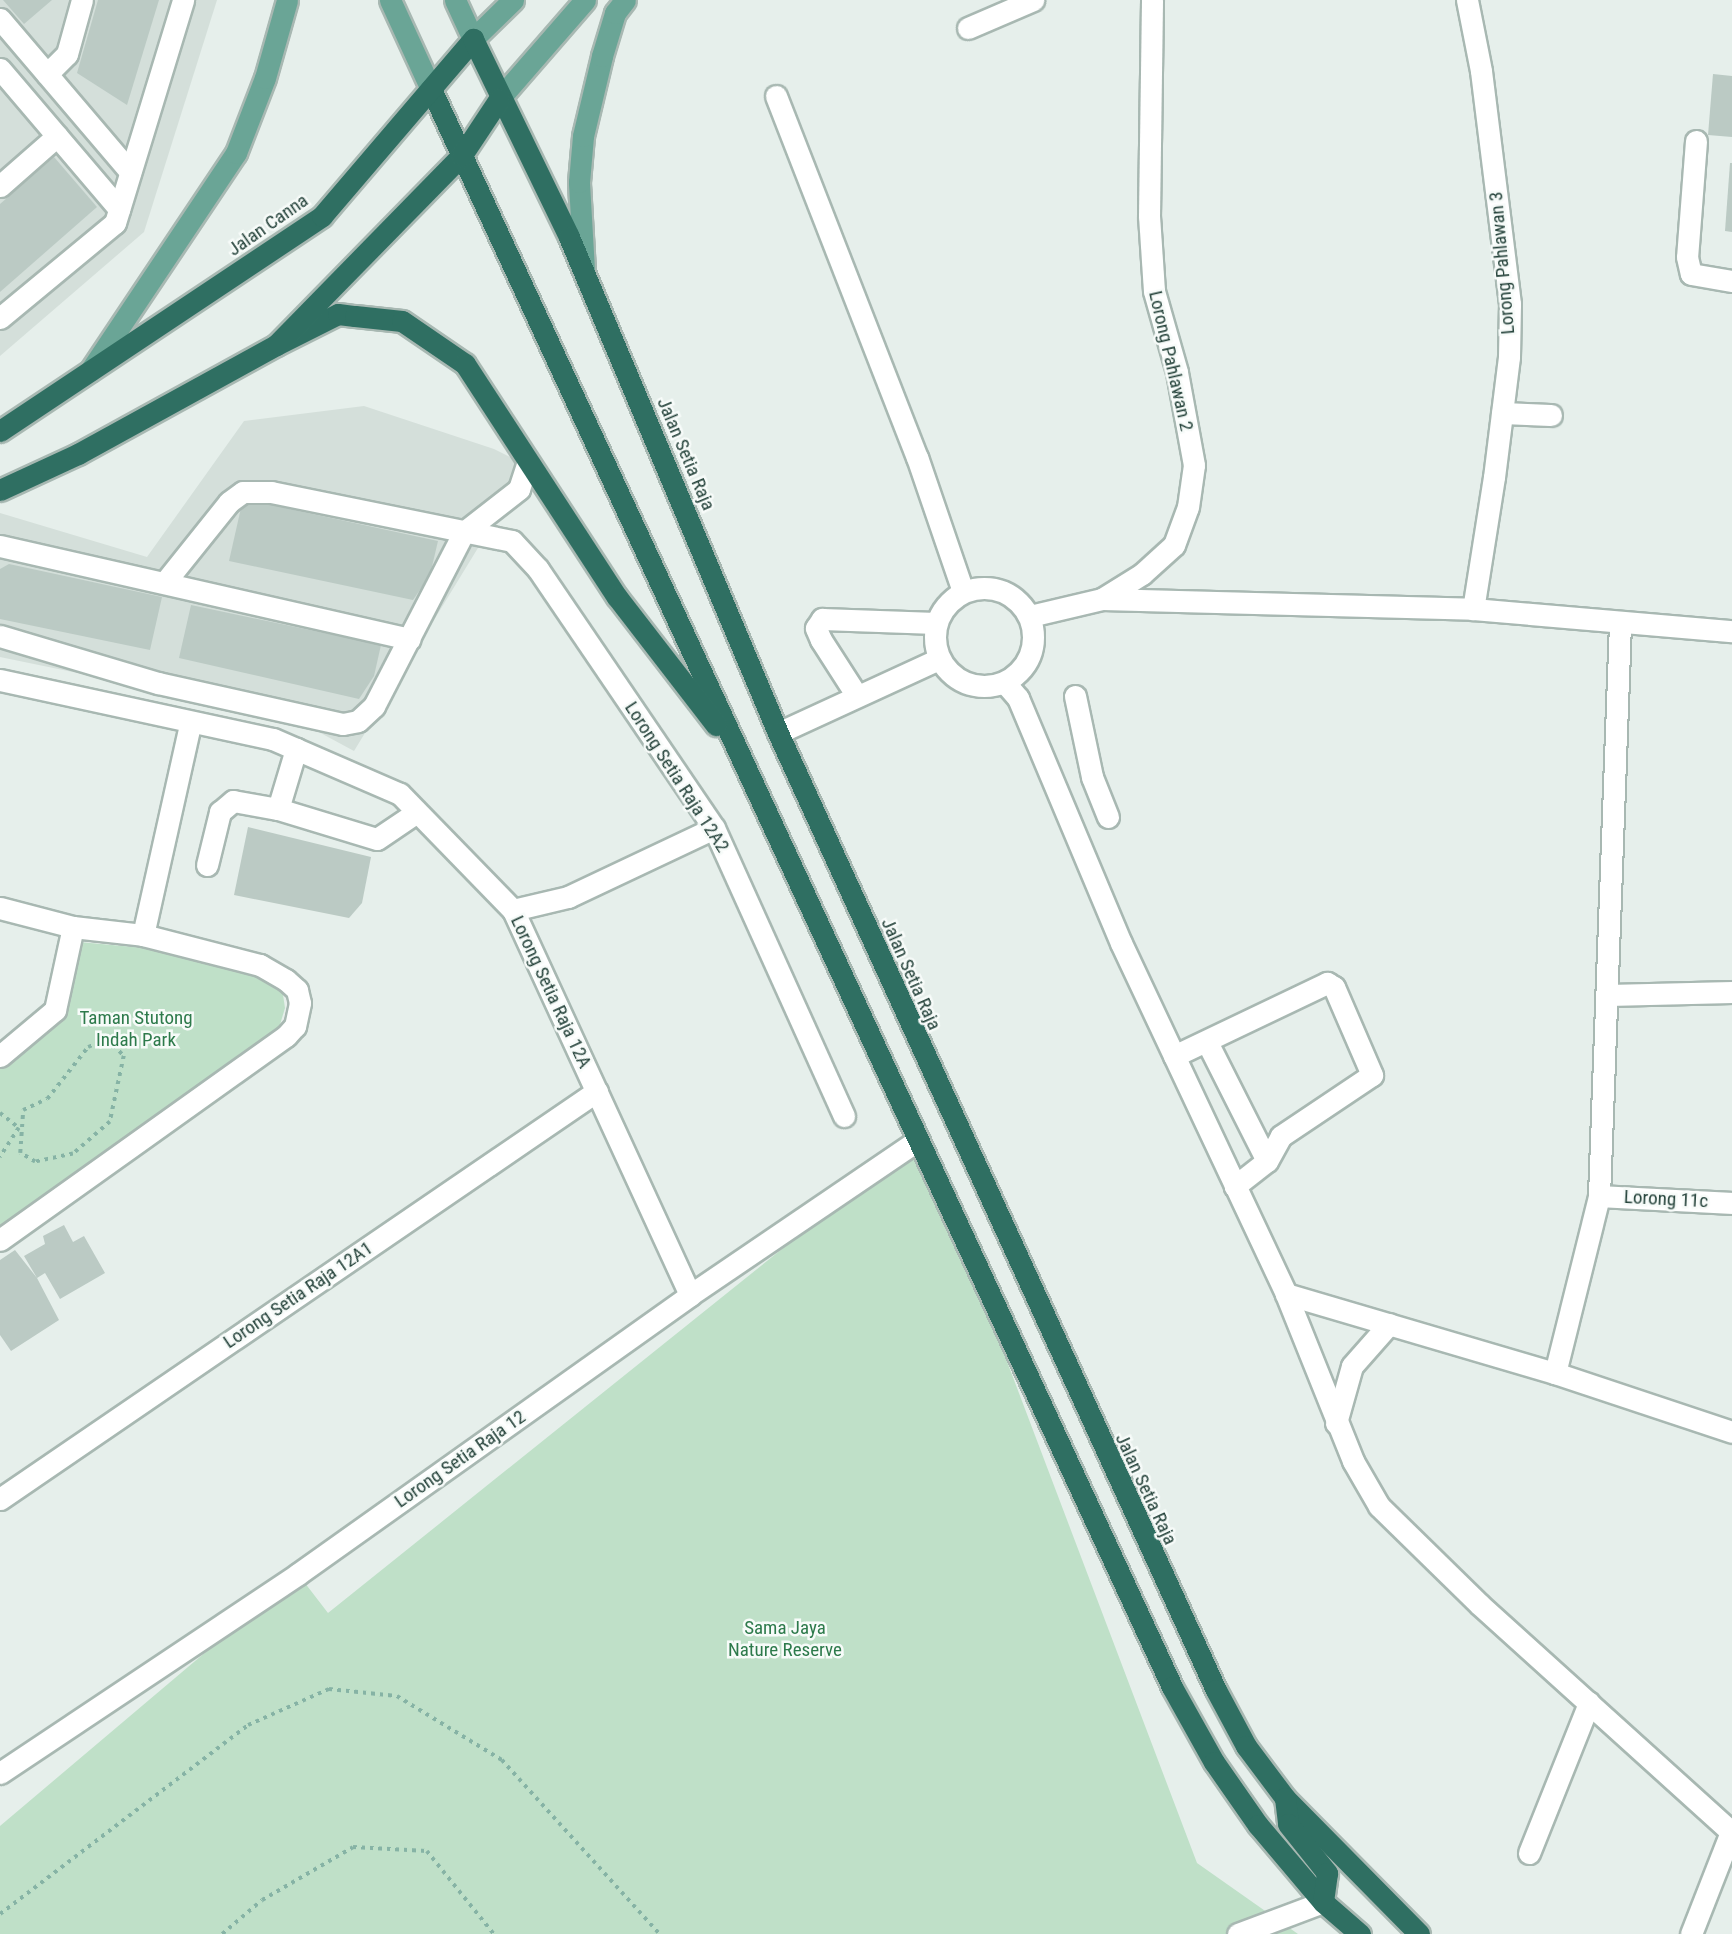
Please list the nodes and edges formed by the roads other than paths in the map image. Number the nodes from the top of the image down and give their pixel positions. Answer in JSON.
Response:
{"nodes":[{"id":1,"x":82,"y":0,"type":"edge"},
{"id":2,"x":183,"y":0,"type":"edge"},
{"id":3,"x":287,"y":0,"type":"edge"},
{"id":4,"x":390,"y":0,"type":"edge"},
{"id":5,"x":455,"y":0,"type":"edge"},
{"id":6,"x":513,"y":0,"type":"edge"},
{"id":7,"x":585,"y":0,"type":"edge"},
{"id":8,"x":625,"y":0,"type":"edge"},
{"id":9,"x":1033,"y":0,"type":"edge"},
{"id":10,"x":1152,"y":0,"type":"edge"},
{"id":11,"x":1467,"y":0,"type":"edge"},
{"id":12,"x":0,"y":19,"type":"edge"},
{"id":13,"x":968,"y":28,"type":"dead end"},
{"id":14,"x":473,"y":39,"type":"junction"},
{"id":15,"x":47,"y":74,"type":"junction"},
{"id":16,"x":5,"y":84,"type":"edge"},
{"id":17,"x":431,"y":89,"type":"junction"},
{"id":18,"x":776,"y":96,"type":"dead end"},
{"id":19,"x":499,"y":99,"type":"junction"},
{"id":20,"x":57,"y":136,"type":"junction"},
{"id":21,"x":1696,"y":141,"type":"dead end"},
{"id":22,"x":462,"y":155,"type":"junction"},
{"id":23,"x":130,"y":172,"type":"junction"},
{"id":24,"x":0,"y":186,"type":"edge"},
{"id":25,"x":119,"y":209,"type":"junction"},
{"id":26,"x":584,"y":272,"type":"junction"},
{"id":27,"x":1732,"y":281,"type":"edge"},
{"id":28,"x":0,"y":318,"type":"edge"},
{"id":29,"x":276,"y":345,"type":"junction"},
{"id":30,"x":85,"y":379,"type":"junction"},
{"id":31,"x":1502,"y":413,"type":"junction"},
{"id":32,"x":1551,"y":415,"type":"dead end"},
{"id":33,"x":0,"y":431,"type":"edge"},
{"id":34,"x":528,"y":461,"type":"junction"},
{"id":35,"x":0,"y":490,"type":"edge"},
{"id":36,"x":464,"y":532,"type":"junction"},
{"id":37,"x":0,"y":546,"type":"edge"},
{"id":38,"x":165,"y":582,"type":"junction"},
{"id":39,"x":962,"y":591,"type":"junction"},
{"id":40,"x":1102,"y":599,"type":"junction"},
{"id":41,"x":1473,"y":609,"type":"junction"},
{"id":42,"x":1030,"y":616,"type":"junction"},
{"id":43,"x":936,"y":623,"type":"junction"},
{"id":44,"x":1620,"y":624,"type":"junction"},
{"id":45,"x":1732,"y":631,"type":"edge"},
{"id":46,"x":0,"y":636,"type":"edge"},
{"id":47,"x":410,"y":639,"type":"junction"},
{"id":48,"x":939,"y":659,"type":"junction"},
{"id":49,"x":0,"y":680,"type":"edge"},
{"id":50,"x":158,"y":683,"type":"junction"},
{"id":51,"x":1005,"y":683,"type":"junction"},
{"id":52,"x":857,"y":696,"type":"junction"},
{"id":53,"x":1075,"y":696,"type":"dead end"},
{"id":54,"x":151,"y":714,"type":"junction"},
{"id":55,"x":190,"y":724,"type":"junction"},
{"id":56,"x":778,"y":733,"type":"junction"},
{"id":57,"x":296,"y":749,"type":"junction"},
{"id":58,"x":739,"y":754,"type":"junction"},
{"id":59,"x":1092,"y":777,"type":"junction"},
{"id":60,"x":1057,"y":791,"type":"junction"},
{"id":61,"x":278,"y":809,"type":"junction"},
{"id":62,"x":417,"y":812,"type":"junction"},
{"id":63,"x":1108,"y":817,"type":"dead end"},
{"id":64,"x":714,"y":828,"type":"junction"},
{"id":65,"x":207,"y":865,"type":"dead end"},
{"id":66,"x":0,"y":908,"type":"edge"},
{"id":67,"x":513,"y":910,"type":"junction"},
{"id":68,"x":73,"y":927,"type":"junction"},
{"id":69,"x":143,"y":934,"type":"junction"},
{"id":70,"x":1732,"y":992,"type":"edge"},
{"id":71,"x":1608,"y":995,"type":"junction"},
{"id":72,"x":1207,"y":1042,"type":"junction"},
{"id":73,"x":0,"y":1056,"type":"edge"},
{"id":74,"x":1174,"y":1056,"type":"junction"},
{"id":75,"x":597,"y":1091,"type":"junction"},
{"id":76,"x":844,"y":1116,"type":"dead end"},
{"id":77,"x":918,"y":1140,"type":"junction"},
{"id":78,"x":1267,"y":1161,"type":"junction"},
{"id":79,"x":1235,"y":1186,"type":"junction"},
{"id":80,"x":1599,"y":1196,"type":"junction"},
{"id":81,"x":1732,"y":1203,"type":"edge"},
{"id":82,"x":0,"y":1240,"type":"edge"},
{"id":83,"x":1286,"y":1294,"type":"junction"},
{"id":84,"x":690,"y":1296,"type":"junction"},
{"id":85,"x":1389,"y":1324,"type":"junction"},
{"id":86,"x":1555,"y":1373,"type":"junction"},
{"id":87,"x":1336,"y":1423,"type":"junction"},
{"id":88,"x":1732,"y":1432,"type":"edge"},
{"id":89,"x":0,"y":1499,"type":"edge"},
{"id":90,"x":1589,"y":1703,"type":"junction"},
{"id":91,"x":0,"y":1773,"type":"edge"},
{"id":92,"x":1285,"y":1797,"type":"junction"},
{"id":93,"x":1732,"y":1833,"type":"edge"},
{"id":94,"x":1529,"y":1853,"type":"dead end"},
{"id":95,"x":1323,"y":1902,"type":"junction"},
{"id":96,"x":1238,"y":1934,"type":"edge"},
{"id":97,"x":1360,"y":1934,"type":"edge"},
{"id":98,"x":1419,"y":1934,"type":"edge"},
{"id":99,"x":1691,"y":1934,"type":"edge"}],
"edges":[{"from":1,"to":15,"type":"street"},
{"from":2,"to":23,"type":"street"},
{"from":3,"to":30,"type":"main road"},
{"from":4,"to":17,"type":"main road"},
{"from":5,"to":14,"type":"main road"},
{"from":6,"to":14,"type":"main road","name":"Jalan Canna"},
{"from":7,"to":19,"type":"main road"},
{"from":8,"to":26,"type":"main road"},
{"from":9,"to":13,"type":"street"},
{"from":10,"to":40,"type":"street","name":"Lorong Pahlawan 2"},
{"from":11,"to":31,"type":"street","name":"Lorong Pahlawan 3"},
{"from":12,"to":15,"type":"street"},
{"from":14,"to":17,"type":"highway","name":"Jalan Canna"},
{"from":14,"to":19,"type":"highway","name":"Jalan Setia Raja"},
{"from":15,"to":23,"type":"street"},
{"from":16,"to":20,"type":"street"},
{"from":17,"to":22,"type":"highway"},
{"from":17,"to":30,"type":"highway","name":"Jalan Canna"},
{"from":18,"to":39,"type":"street"},
{"from":19,"to":22,"type":"highway"},
{"from":19,"to":26,"type":"highway","name":"Jalan Setia Raja"},
{"from":20,"to":24,"type":"street"},
{"from":20,"to":25,"type":"street"},
{"from":21,"to":27,"type":"street"},
{"from":22,"to":29,"type":"highway"},
{"from":22,"to":58,"type":"highway"},
{"from":23,"to":25,"type":"street"},
{"from":25,"to":28,"type":"street"},
{"from":26,"to":56,"type":"highway","name":"Jalan Setia Raja"},
{"from":29,"to":34,"type":"highway"},
{"from":29,"to":35,"type":"highway"},
{"from":30,"to":33,"type":"highway","name":"Jalan Canna"},
{"from":31,"to":32,"type":"street"},
{"from":31,"to":41,"type":"street","name":"Lorong Pahlawan 3"},
{"from":34,"to":36,"type":"street"},
{"from":34,"to":58,"type":"highway"},
{"from":36,"to":38,"type":"street","name":"Lorong Setia Raja 12A2"},
{"from":36,"to":47,"type":"street"},
{"from":36,"to":64,"type":"street","name":"Lorong Setia Raja 12A2"},
{"from":37,"to":38,"type":"street"},
{"from":38,"to":47,"type":"street"},
{"from":39,"to":42,"type":"street"},
{"from":39,"to":43,"type":"street"},
{"from":40,"to":41,"type":"street"},
{"from":40,"to":42,"type":"street"},
{"from":41,"to":44,"type":"street"},
{"from":42,"to":51,"type":"street"},
{"from":43,"to":48,"type":"street"},
{"from":43,"to":52,"type":"street"},
{"from":44,"to":45,"type":"street"},
{"from":44,"to":71,"type":"street"},
{"from":46,"to":50,"type":"street"},
{"from":47,"to":50,"type":"street"},
{"from":48,"to":51,"type":"street"},
{"from":48,"to":52,"type":"street"},
{"from":49,"to":54,"type":"street","name":"Lorong Setia Raja 12A"},
{"from":50,"to":54,"type":"street"},
{"from":51,"to":60,"type":"street"},
{"from":52,"to":56,"type":"street"},
{"from":53,"to":59,"type":"street"},
{"from":54,"to":55,"type":"street","name":"Lorong Setia Raja 12A"},
{"from":55,"to":57,"type":"street","name":"Lorong Setia Raja 12A"},
{"from":55,"to":69,"type":"street"},
{"from":56,"to":92,"type":"highway","name":"Jalan Setia Raja"},
{"from":57,"to":61,"type":"street"},
{"from":57,"to":62,"type":"street","name":"Lorong Setia Raja 12A"},
{"from":58,"to":77,"type":"highway"},
{"from":59,"to":60,"type":"street"},
{"from":59,"to":63,"type":"street"},
{"from":60,"to":74,"type":"street"},
{"from":61,"to":62,"type":"street"},
{"from":61,"to":65,"type":"street"},
{"from":62,"to":67,"type":"street","name":"Lorong Setia Raja 12A"},
{"from":64,"to":67,"type":"street"},
{"from":64,"to":76,"type":"street","name":"Lorong Setia Raja 12A2"},
{"from":66,"to":68,"type":"street"},
{"from":67,"to":75,"type":"street","name":"Lorong Setia Raja 12A"},
{"from":68,"to":69,"type":"street"},
{"from":68,"to":73,"type":"street"},
{"from":69,"to":82,"type":"street"},
{"from":70,"to":71,"type":"street"},
{"from":71,"to":80,"type":"street"},
{"from":72,"to":74,"type":"street"},
{"from":72,"to":78,"type":"street"},
{"from":72,"to":78,"type":"street"},
{"from":74,"to":79,"type":"street"},
{"from":75,"to":84,"type":"street","name":"Lorong Setia Raja 12A"},
{"from":75,"to":89,"type":"street","name":"Lorong Setia Raja 12A1"},
{"from":77,"to":84,"type":"street","name":"Lorong Setia Raja 12"},
{"from":77,"to":95,"type":"highway"},
{"from":78,"to":79,"type":"street"},
{"from":79,"to":83,"type":"street"},
{"from":80,"to":81,"type":"street","name":"Lorong 11c"},
{"from":80,"to":86,"type":"street"},
{"from":83,"to":85,"type":"street"},
{"from":83,"to":87,"type":"street"},
{"from":84,"to":91,"type":"street","name":"Lorong Setia Raja 12"},
{"from":85,"to":86,"type":"street"},
{"from":85,"to":87,"type":"street"},
{"from":86,"to":88,"type":"street"},
{"from":87,"to":90,"type":"street"},
{"from":90,"to":93,"type":"street"},
{"from":90,"to":94,"type":"street"},
{"from":92,"to":95,"type":"highway"},
{"from":92,"to":98,"type":"highway","name":"Jalan Setia Raja"},
{"from":93,"to":99,"type":"street"},
{"from":95,"to":96,"type":"street"},
{"from":95,"to":97,"type":"highway"}]}
